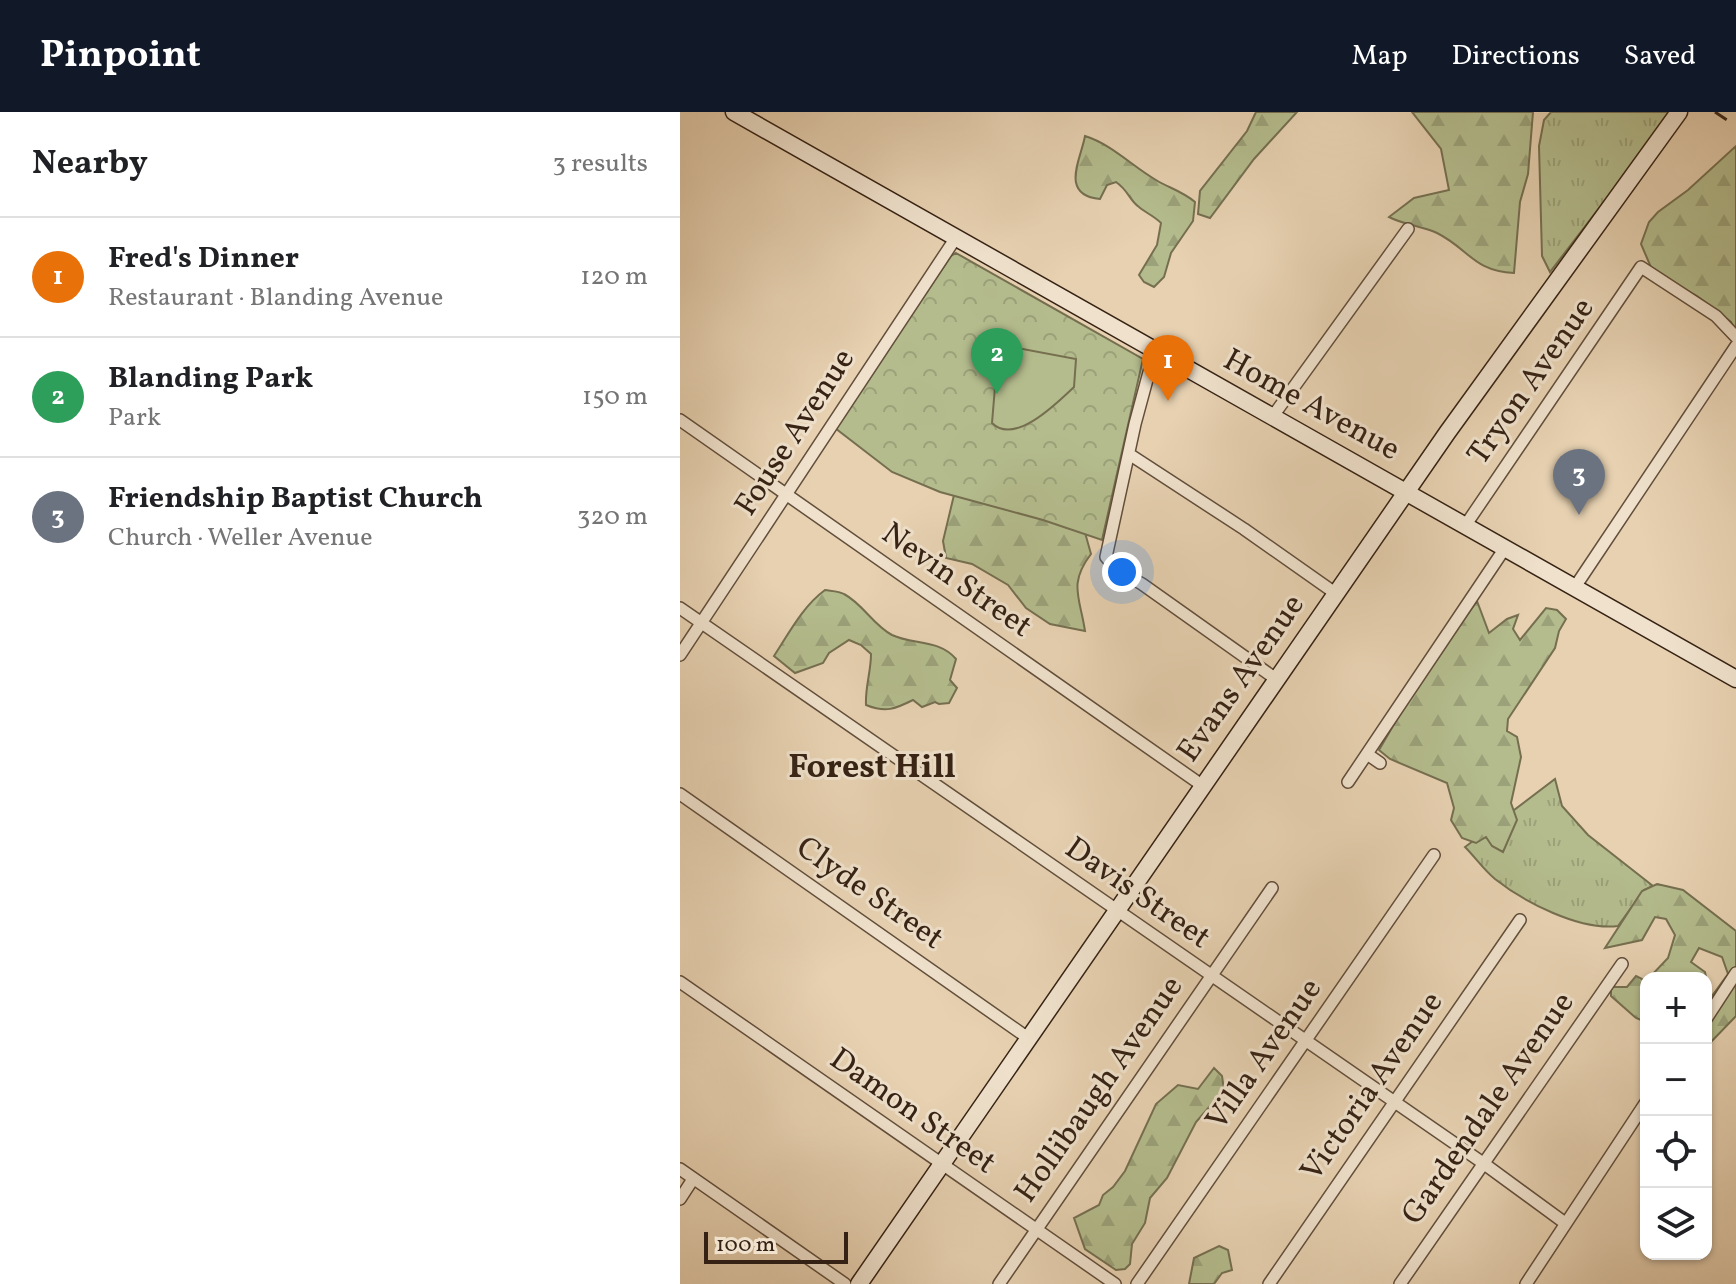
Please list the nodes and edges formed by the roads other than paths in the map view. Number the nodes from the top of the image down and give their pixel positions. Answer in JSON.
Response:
{"nodes":[{"id":1,"x":734,"y":112,"type":"edge"},
{"id":2,"x":1679,"y":112,"type":"edge"},
{"id":3,"x":1408,"y":229,"type":"dead end"},
{"id":4,"x":955,"y":239,"type":"junction"},
{"id":5,"x":1736,"y":337,"type":"edge"},
{"id":6,"x":1736,"y":346,"type":"edge"},
{"id":7,"x":1155,"y":350,"type":"junction"},
{"id":8,"x":1273,"y":416,"type":"junction"},
{"id":9,"x":680,"y":420,"type":"edge"},
{"id":10,"x":1129,"y":454,"type":"junction"},
{"id":11,"x":1407,"y":492,"type":"junction"},
{"id":12,"x":786,"y":495,"type":"junction"},
{"id":13,"x":1465,"y":526,"type":"junction"},
{"id":14,"x":1505,"y":548,"type":"junction"},
{"id":15,"x":1575,"y":587,"type":"junction"},
{"id":16,"x":1335,"y":593,"type":"junction"},
{"id":17,"x":680,"y":608,"type":"edge"},
{"id":18,"x":701,"y":623,"type":"junction"},
{"id":19,"x":680,"y":655,"type":"edge"},
{"id":20,"x":1276,"y":679,"type":"junction"},
{"id":21,"x":1736,"y":679,"type":"edge"},
{"id":22,"x":1367,"y":754,"type":"junction"},
{"id":23,"x":1380,"y":763,"type":"dead end"},
{"id":24,"x":1348,"y":782,"type":"dead end"},
{"id":25,"x":1203,"y":786,"type":"junction"},
{"id":26,"x":680,"y":794,"type":"edge"},
{"id":27,"x":1434,"y":855,"type":"dead end"},
{"id":28,"x":1272,"y":888,"type":"dead end"},
{"id":29,"x":1117,"y":910,"type":"junction"},
{"id":30,"x":1520,"y":920,"type":"dead end"},
{"id":31,"x":1622,"y":964,"type":"dead end"},
{"id":32,"x":1736,"y":973,"type":"edge"},
{"id":33,"x":1211,"y":977,"type":"junction"},
{"id":34,"x":680,"y":982,"type":"edge"},
{"id":35,"x":1712,"y":1010,"type":"edge"},
{"id":36,"x":1028,"y":1038,"type":"junction"},
{"id":37,"x":1305,"y":1042,"type":"junction"},
{"id":38,"x":1393,"y":1103,"type":"junction"},
{"id":39,"x":1640,"y":1111,"type":"edge"},
{"id":40,"x":1483,"y":1163,"type":"junction"},
{"id":41,"x":941,"y":1164,"type":"junction"},
{"id":42,"x":680,"y":1169,"type":"edge"},
{"id":43,"x":693,"y":1179,"type":"junction"},
{"id":44,"x":680,"y":1199,"type":"edge"},
{"id":45,"x":1565,"y":1223,"type":"junction"},
{"id":46,"x":1036,"y":1229,"type":"junction"},
{"id":47,"x":845,"y":1284,"type":"edge"},
{"id":48,"x":859,"y":1284,"type":"edge"},
{"id":49,"x":999,"y":1284,"type":"edge"},
{"id":50,"x":1115,"y":1284,"type":"edge"},
{"id":51,"x":1137,"y":1284,"type":"edge"},
{"id":52,"x":1269,"y":1284,"type":"edge"},
{"id":53,"x":1400,"y":1284,"type":"edge"},
{"id":54,"x":1526,"y":1284,"type":"edge"}],
"edges":[{"from":1,"to":4,"type":"street","name":"Home Avenue"},
{"from":2,"to":11,"type":"street","name":"Evans Avenue"},
{"from":3,"to":8,"type":"street"},
{"from":4,"to":7,"type":"street","name":"Home Avenue"},
{"from":4,"to":12,"type":"street","name":"Fouse Avenue"},
{"from":5,"to":13,"type":"street","name":"Tryon Avenue"},
{"from":6,"to":15,"type":"street"},
{"from":7,"to":8,"type":"street","name":"Home Avenue"},
{"from":7,"to":10,"type":"street"},
{"from":8,"to":11,"type":"street","name":"Home Avenue"},
{"from":9,"to":12,"type":"street","name":"Nevin Street"},
{"from":10,"to":16,"type":"street"},
{"from":10,"to":20,"type":"street"},
{"from":11,"to":13,"type":"street","name":"Home Avenue"},
{"from":11,"to":16,"type":"street","name":"Evans Avenue"},
{"from":12,"to":18,"type":"street","name":"Fouse Avenue"},
{"from":12,"to":25,"type":"street","name":"Nevin Street"},
{"from":13,"to":14,"type":"street","name":"Home Avenue"},
{"from":14,"to":15,"type":"street","name":"Home Avenue"},
{"from":14,"to":22,"type":"street"},
{"from":15,"to":21,"type":"street","name":"Home Avenue"},
{"from":16,"to":20,"type":"street","name":"Evans Avenue"},
{"from":17,"to":18,"type":"street","name":"Davis Street"},
{"from":18,"to":19,"type":"street","name":"Fouse Avenue"},
{"from":18,"to":29,"type":"street","name":"Davis Street"},
{"from":20,"to":25,"type":"street","name":"Evans Avenue"},
{"from":22,"to":23,"type":"street"},
{"from":22,"to":24,"type":"street"},
{"from":25,"to":29,"type":"street","name":"Evans Avenue"},
{"from":26,"to":36,"type":"street","name":"Clyde Street"},
{"from":27,"to":37,"type":"street","name":"Villa Avenue"},
{"from":28,"to":33,"type":"street","name":"Hollibaugh Avenue"},
{"from":29,"to":33,"type":"street","name":"Davis Street"},
{"from":29,"to":36,"type":"street","name":"Evans Avenue"},
{"from":30,"to":38,"type":"street","name":"Victoria Avenue"},
{"from":31,"to":40,"type":"street","name":"Gardendale Avenue"},
{"from":32,"to":35,"type":"street"},
{"from":33,"to":37,"type":"street","name":"Davis Street"},
{"from":33,"to":46,"type":"street","name":"Hollibaugh Avenue"},
{"from":34,"to":41,"type":"street","name":"Damon Street"},
{"from":36,"to":41,"type":"street","name":"Evans Avenue"},
{"from":37,"to":38,"type":"street","name":"Davis Street"},
{"from":37,"to":51,"type":"street","name":"Villa Avenue"},
{"from":38,"to":40,"type":"street","name":"Davis Street"},
{"from":38,"to":52,"type":"street","name":"Victoria Avenue"},
{"from":39,"to":45,"type":"street"},
{"from":40,"to":45,"type":"street","name":"Davis Street"},
{"from":40,"to":53,"type":"street","name":"Gardendale Avenue"},
{"from":41,"to":46,"type":"street","name":"Damon Street"},
{"from":41,"to":48,"type":"street","name":"Evans Avenue"},
{"from":42,"to":43,"type":"street"},
{"from":43,"to":44,"type":"street"},
{"from":43,"to":47,"type":"street"},
{"from":45,"to":54,"type":"street"},
{"from":46,"to":49,"type":"street","name":"Hollibaugh Avenue"},
{"from":46,"to":50,"type":"street","name":"Damon Street"}]}
